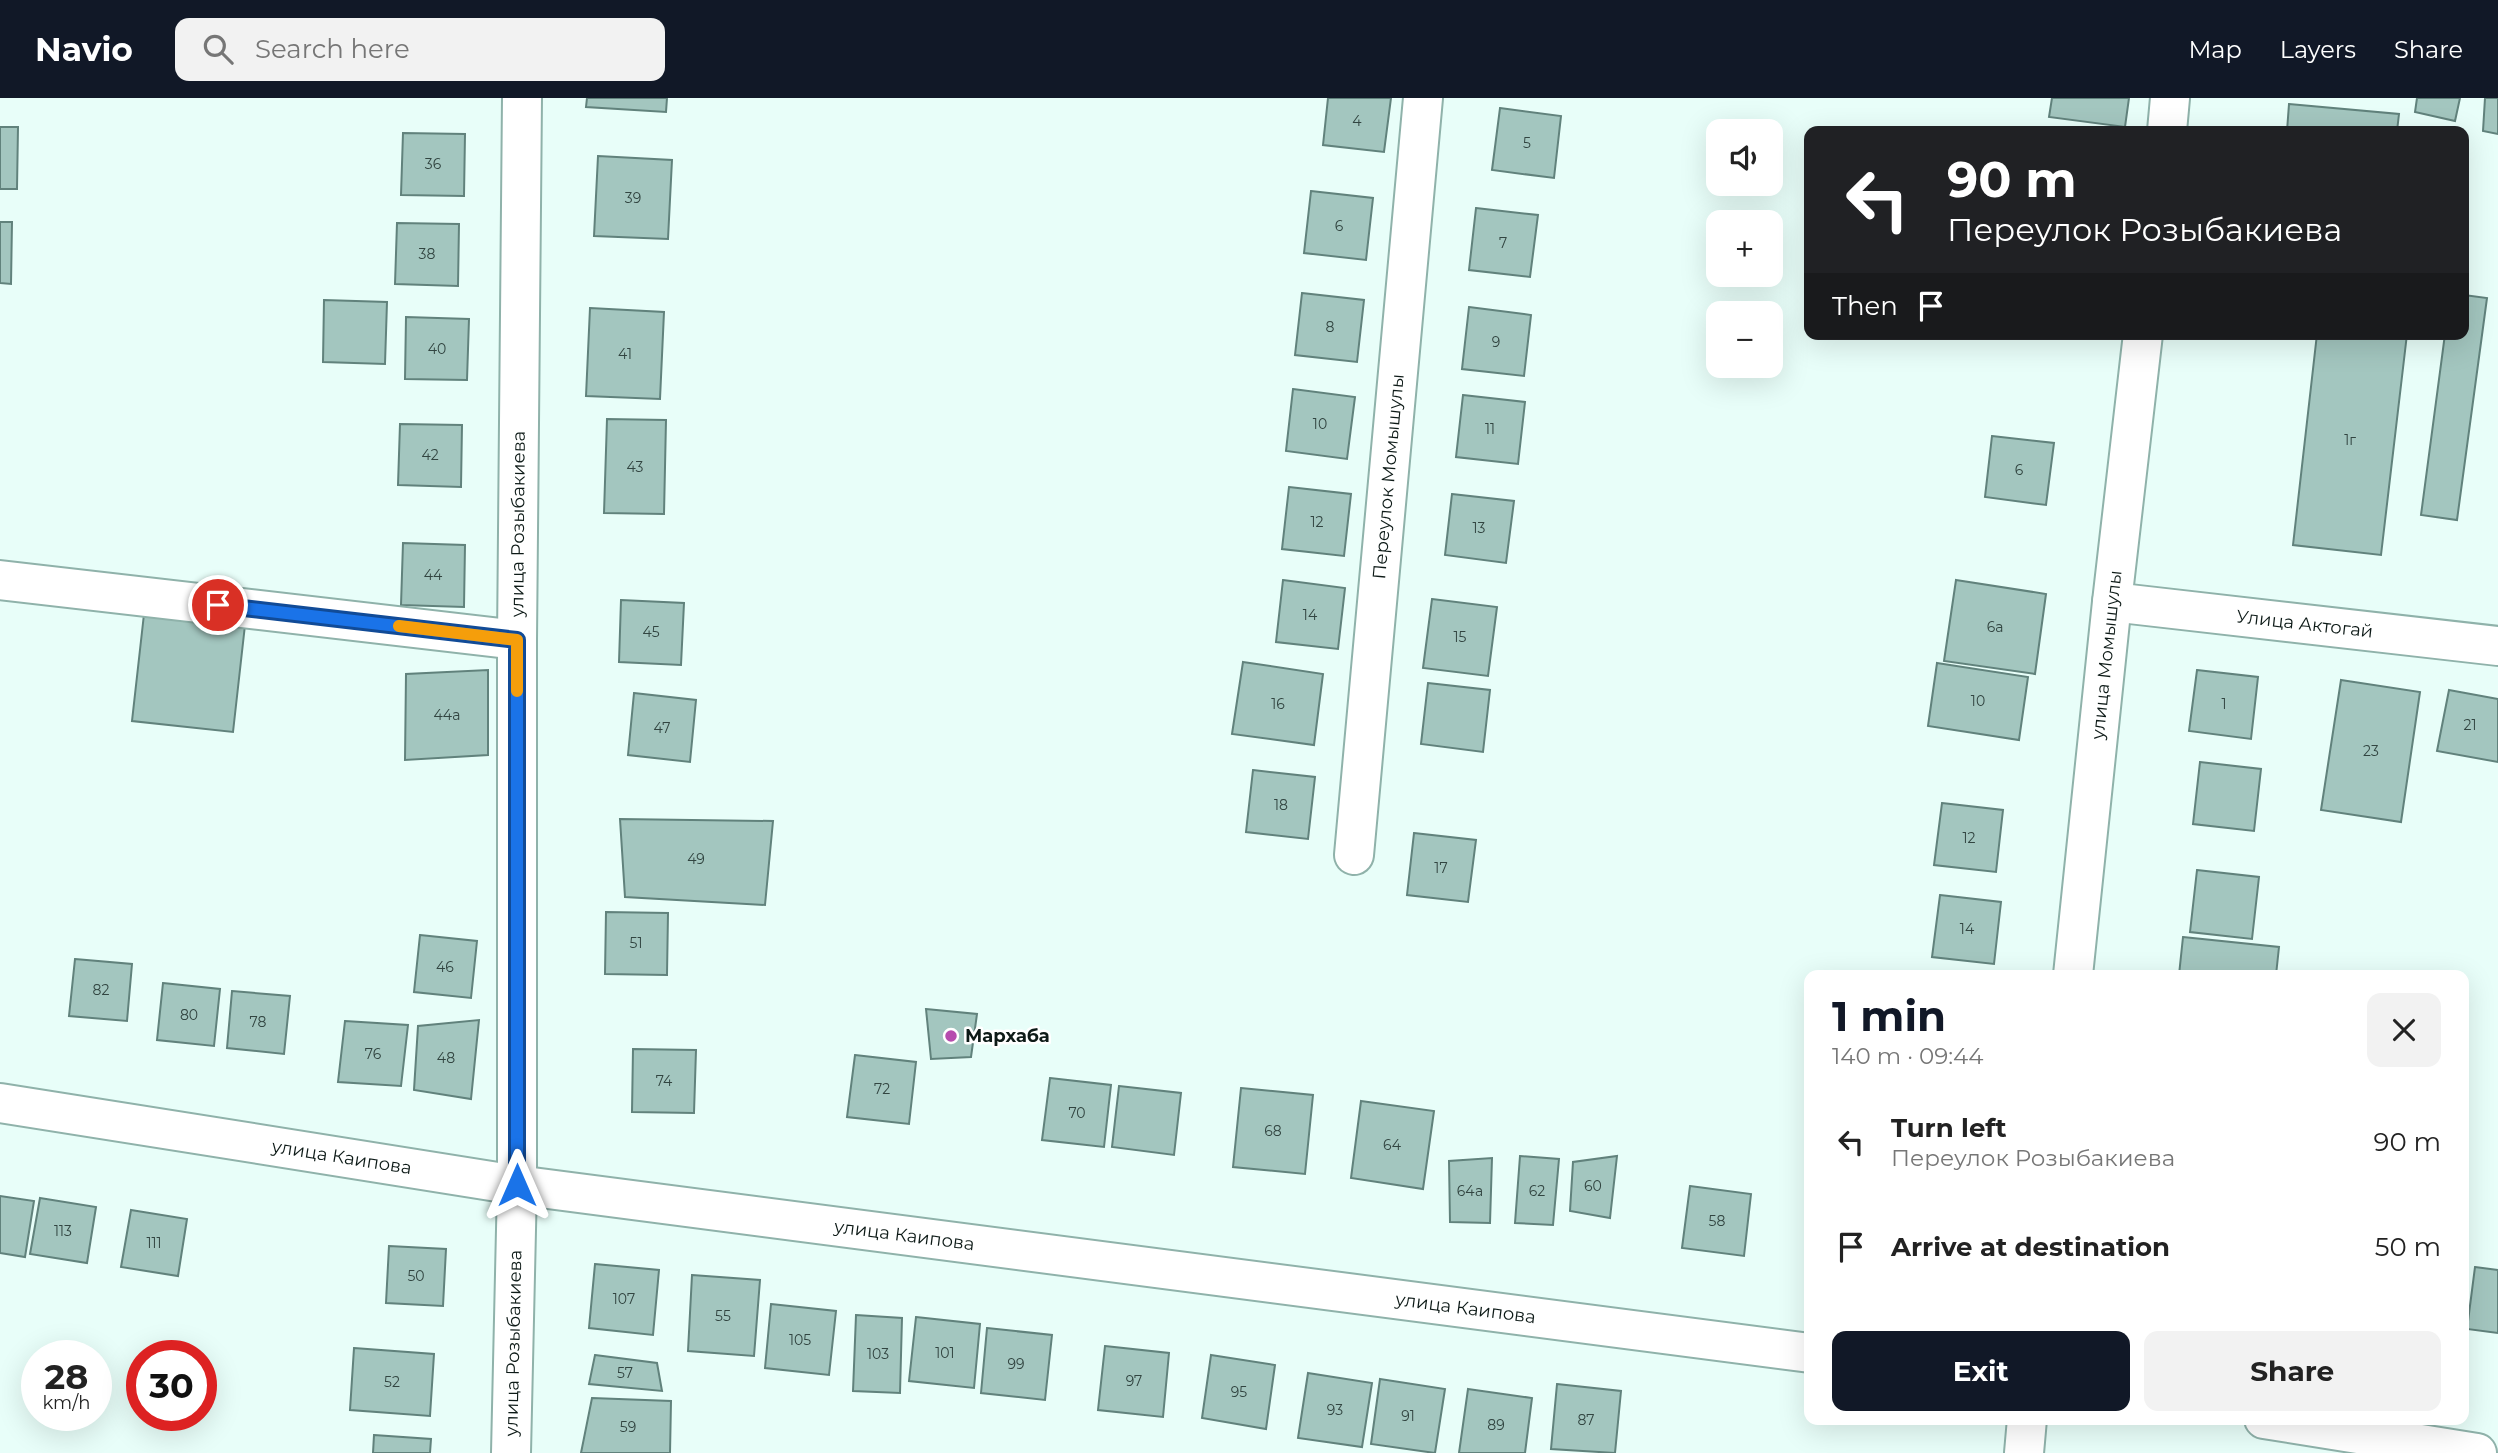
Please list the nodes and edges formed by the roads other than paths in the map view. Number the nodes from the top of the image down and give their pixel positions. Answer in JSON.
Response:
{"nodes":[{"id":1,"x":522,"y":98,"type":"edge"},
{"id":2,"x":1423,"y":98,"type":"edge"},
{"id":3,"x":2171,"y":98,"type":"edge"},
{"id":4,"x":2167,"y":126,"type":"edge"},
{"id":5,"x":2142,"y":340,"type":"edge"},
{"id":6,"x":0,"y":580,"type":"edge"},
{"id":7,"x":2112,"y":602,"type":"junction"},
{"id":8,"x":517,"y":640,"type":"junction"},
{"id":9,"x":2498,"y":646,"type":"edge"},
{"id":10,"x":1354,"y":855,"type":"dead end"},
{"id":11,"x":2074,"y":970,"type":"edge"},
{"id":12,"x":0,"y":1103,"type":"edge"},
{"id":13,"x":517,"y":1185,"type":"junction"},
{"id":14,"x":1804,"y":1352,"type":"edge"},
{"id":15,"x":2026,"y":1425,"type":"edge"},
{"id":16,"x":2302,"y":1425,"type":"edge"},
{"id":17,"x":511,"y":1453,"type":"edge"},
{"id":18,"x":2024,"y":1453,"type":"edge"},
{"id":19,"x":2477,"y":1453,"type":"edge"}],
"edges":[{"from":1,"to":8,"type":"street","name":"улица Розыбакиева"},
{"from":2,"to":10,"type":"street","name":"Переулок Момышулы"},
{"from":3,"to":4,"type":"street"},
{"from":5,"to":7,"type":"street","name":"улица Момышулы"},
{"from":6,"to":8,"type":"street"},
{"from":7,"to":9,"type":"street","name":"Улица Актогай"},
{"from":7,"to":11,"type":"street","name":"улица Момышулы"},
{"from":8,"to":13,"type":"street","name":"улица Розыбакиева"},
{"from":12,"to":13,"type":"street","name":"улица Каипова"},
{"from":13,"to":14,"type":"street","name":"улица Каипова"},
{"from":13,"to":17,"type":"street","name":"улица Розыбакиева"},
{"from":15,"to":18,"type":"street"},
{"from":16,"to":19,"type":"street"}]}
